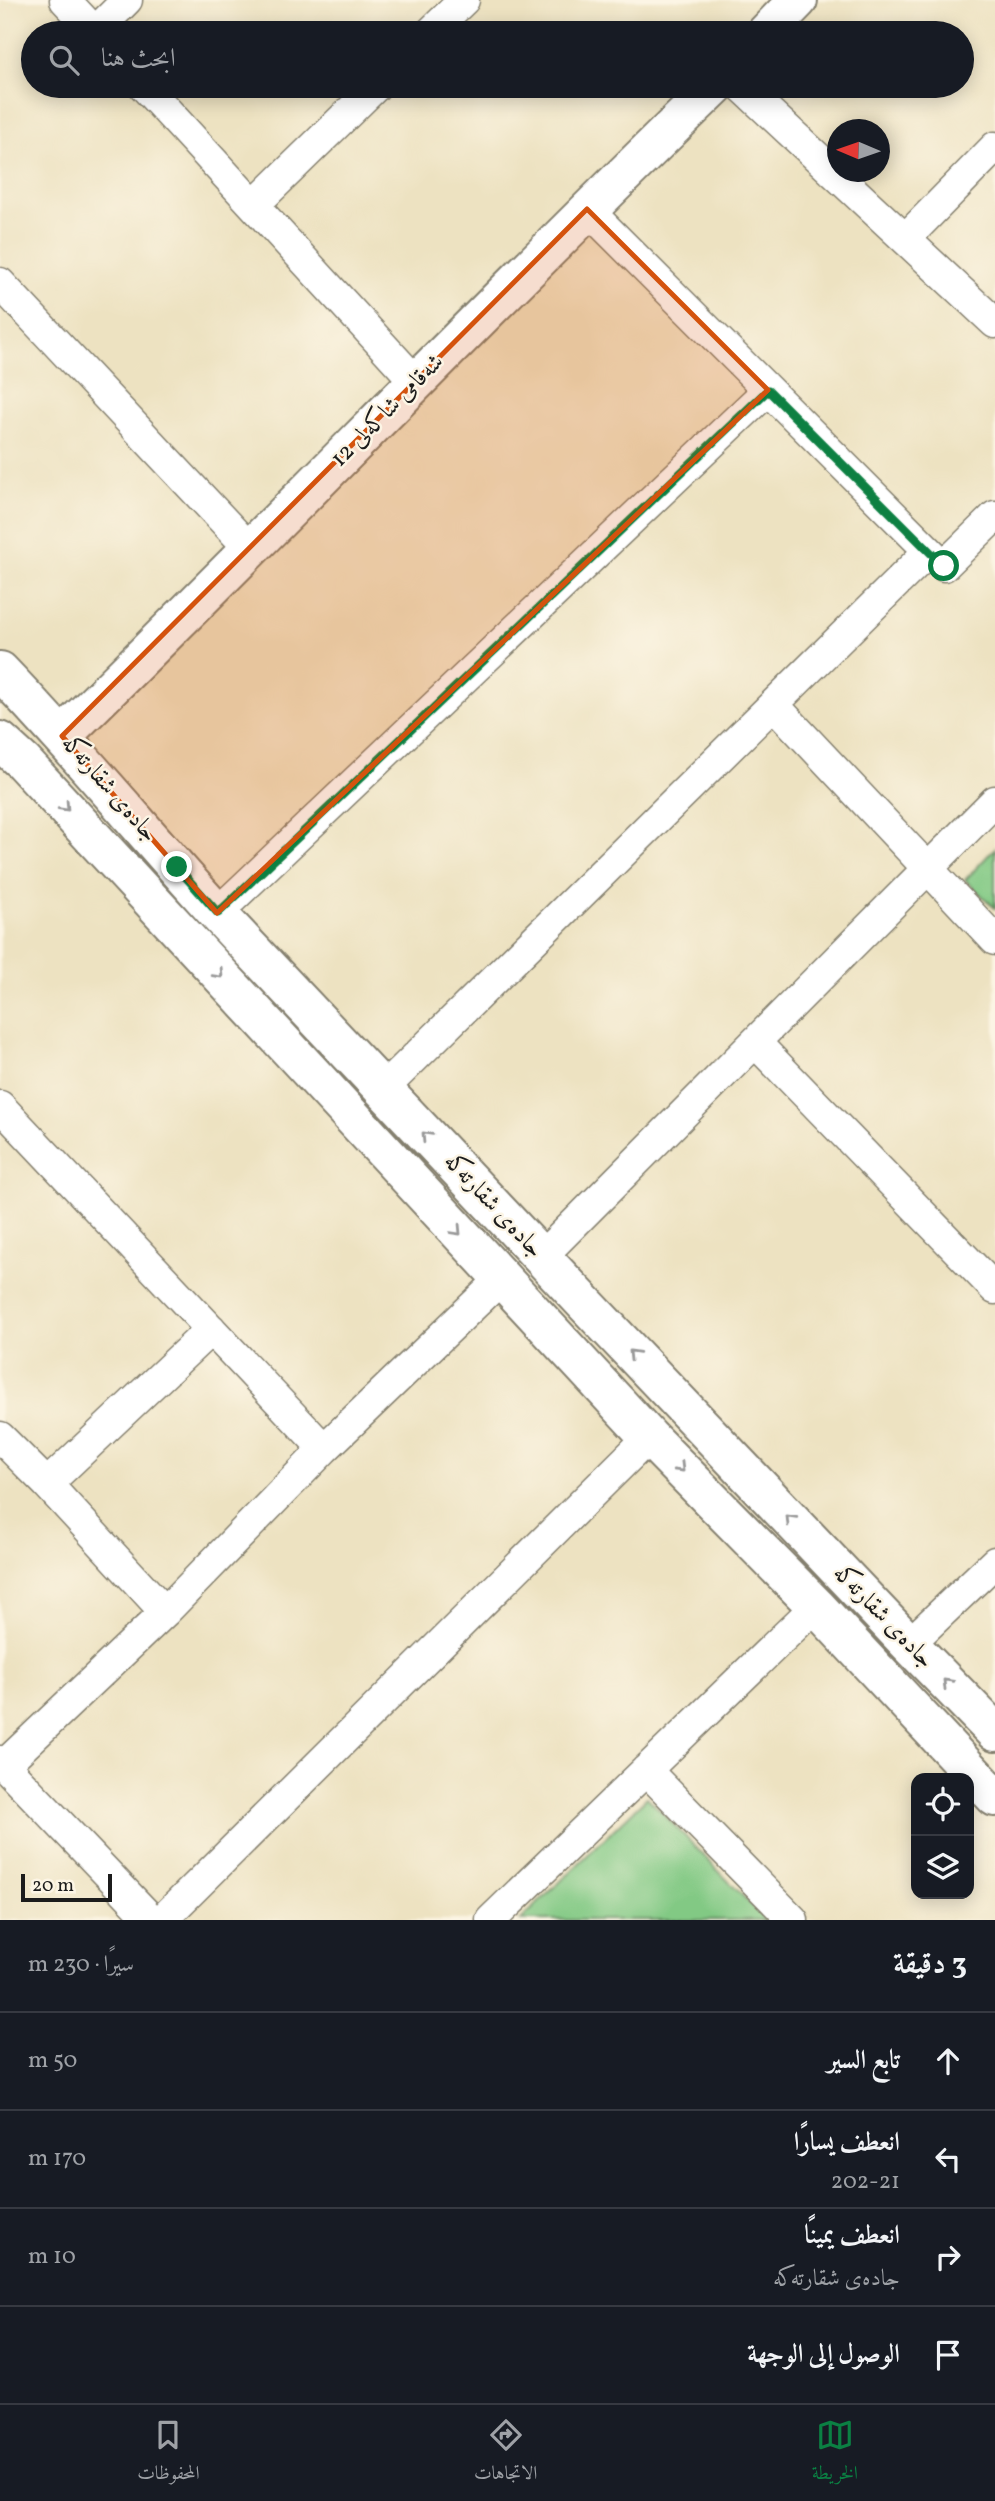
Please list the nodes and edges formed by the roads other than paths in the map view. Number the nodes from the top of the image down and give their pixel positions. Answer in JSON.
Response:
{"nodes":[{"id":1,"x":65,"y":0,"type":"edge"},
{"id":2,"x":127,"y":0,"type":"edge"},
{"id":3,"x":464,"y":0,"type":"edge"},
{"id":4,"x":797,"y":0,"type":"edge"},
{"id":5,"x":84,"y":21,"type":"edge"},
{"id":6,"x":107,"y":21,"type":"edge"},
{"id":7,"x":442,"y":21,"type":"edge"},
{"id":8,"x":777,"y":21,"type":"edge"},
{"id":9,"x":155,"y":98,"type":"edge"},
{"id":10,"x":364,"y":98,"type":"edge"},
{"id":11,"x":703,"y":98,"type":"edge"},
{"id":12,"x":754,"y":98,"type":"edge"},
{"id":13,"x":995,"y":147,"type":"edge"},
{"id":14,"x":254,"y":205,"type":"junction"},
{"id":15,"x":587,"y":209,"type":"junction"},
{"id":16,"x":905,"y":239,"type":"junction"},
{"id":17,"x":0,"y":283,"type":"edge"},
{"id":18,"x":995,"y":323,"type":"edge"},
{"id":19,"x":416,"y":382,"type":"junction"},
{"id":20,"x":768,"y":390,"type":"junction"},
{"id":21,"x":995,"y":516,"type":"edge"},
{"id":22,"x":251,"y":550,"type":"junction"},
{"id":23,"x":929,"y":551,"type":"junction"},
{"id":24,"x":0,"y":671,"type":"edge"},
{"id":25,"x":774,"y":705,"type":"junction"},
{"id":26,"x":62,"y":736,"type":"junction"},
{"id":27,"x":8,"y":762,"type":"edge"},
{"id":28,"x":995,"y":801,"type":"edge"},
{"id":29,"x":927,"y":870,"type":"junction"},
{"id":30,"x":218,"y":913,"type":"junction"},
{"id":31,"x":995,"y":940,"type":"edge"},
{"id":32,"x":755,"y":1043,"type":"junction"},
{"id":33,"x":383,"y":1090,"type":"junction"},
{"id":34,"x":0,"y":1107,"type":"edge"},
{"id":35,"x":541,"y":1257,"type":"junction"},
{"id":36,"x":501,"y":1279,"type":"junction"},
{"id":37,"x":995,"y":1289,"type":"edge"},
{"id":38,"x":211,"y":1329,"type":"junction"},
{"id":39,"x":0,"y":1437,"type":"edge"},
{"id":40,"x":649,"y":1437,"type":"junction"},
{"id":41,"x":324,"y":1449,"type":"junction"},
{"id":42,"x":47,"y":1484,"type":"junction"},
{"id":43,"x":995,"y":1562,"type":"edge"},
{"id":44,"x":816,"y":1606,"type":"junction"},
{"id":45,"x":164,"y":1612,"type":"junction"},
{"id":46,"x":909,"y":1644,"type":"junction"},
{"id":47,"x":995,"y":1732,"type":"edge"},
{"id":48,"x":2,"y":1763,"type":"edge"},
{"id":49,"x":646,"y":1770,"type":"junction"},
{"id":50,"x":995,"y":1797,"type":"edge"},
{"id":51,"x":152,"y":1920,"type":"edge"},
{"id":52,"x":162,"y":1920,"type":"edge"},
{"id":53,"x":491,"y":1920,"type":"edge"},
{"id":54,"x":793,"y":1920,"type":"edge"}],
"edges":[{"from":1,"to":5,"type":"street"},
{"from":2,"to":6,"type":"street"},
{"from":3,"to":7,"type":"street"},
{"from":4,"to":8,"type":"main road"},
{"from":9,"to":14,"type":"street"},
{"from":10,"to":14,"type":"street"},
{"from":11,"to":15,"type":"main road","name":"شەقامی شاکەلی 12"},
{"from":12,"to":16,"type":"street"},
{"from":13,"to":16,"type":"street"},
{"from":14,"to":19,"type":"street"},
{"from":15,"to":19,"type":"main road","name":"شەقامی شاکەلی 12"},
{"from":15,"to":20,"type":"street"},
{"from":16,"to":18,"type":"street"},
{"from":17,"to":22,"type":"street"},
{"from":19,"to":22,"type":"main road","name":"شەقامی شاکەلی 12"},
{"from":20,"to":23,"type":"street"},
{"from":20,"to":30,"type":"street"},
{"from":21,"to":23,"type":"street"},
{"from":22,"to":26,"type":"main road","name":"شەقامی شاکەلی 12"},
{"from":23,"to":25,"type":"street"},
{"from":24,"to":26,"type":"main road","name":"جادەی شقارتەکە"},
{"from":25,"to":29,"type":"street"},
{"from":25,"to":33,"type":"street"},
{"from":26,"to":30,"type":"main road","name":"جادەی شقارتەکە"},
{"from":27,"to":36,"type":"main road","name":"جادەی شقارتەکە","one_way":true},
{"from":28,"to":29,"type":"street"},
{"from":29,"to":31,"type":"street"},
{"from":29,"to":32,"type":"street"},
{"from":30,"to":33,"type":"main road","name":"جادەی شقارتەکە"},
{"from":32,"to":35,"type":"street"},
{"from":32,"to":37,"type":"street"},
{"from":35,"to":33,"type":"main road","name":"جادەی شقارتەکە","one_way":true},
{"from":34,"to":38,"type":"street"},
{"from":46,"to":35,"type":"main road","name":"جادەی شقارتەکە","one_way":true},
{"from":36,"to":40,"type":"main road","name":"جادەی شقارتەکە"},
{"from":36,"to":41,"type":"street"},
{"from":38,"to":41,"type":"street"},
{"from":38,"to":42,"type":"street"},
{"from":39,"to":42,"type":"street"},
{"from":40,"to":44,"type":"main road","name":"جادەی شقارتەکە","one_way":true},
{"from":40,"to":52,"type":"street"},
{"from":41,"to":45,"type":"street"},
{"from":42,"to":45,"type":"street"},
{"from":43,"to":46,"type":"street"},
{"from":44,"to":49,"type":"street"},
{"from":44,"to":50,"type":"main road","name":"جادەی شقارتەکە"},
{"from":45,"to":48,"type":"street"},
{"from":47,"to":46,"type":"main road","name":"جادەی شقارتەکە","one_way":true},
{"from":48,"to":51,"type":"street"},
{"from":49,"to":53,"type":"street"},
{"from":49,"to":54,"type":"street"}]}
